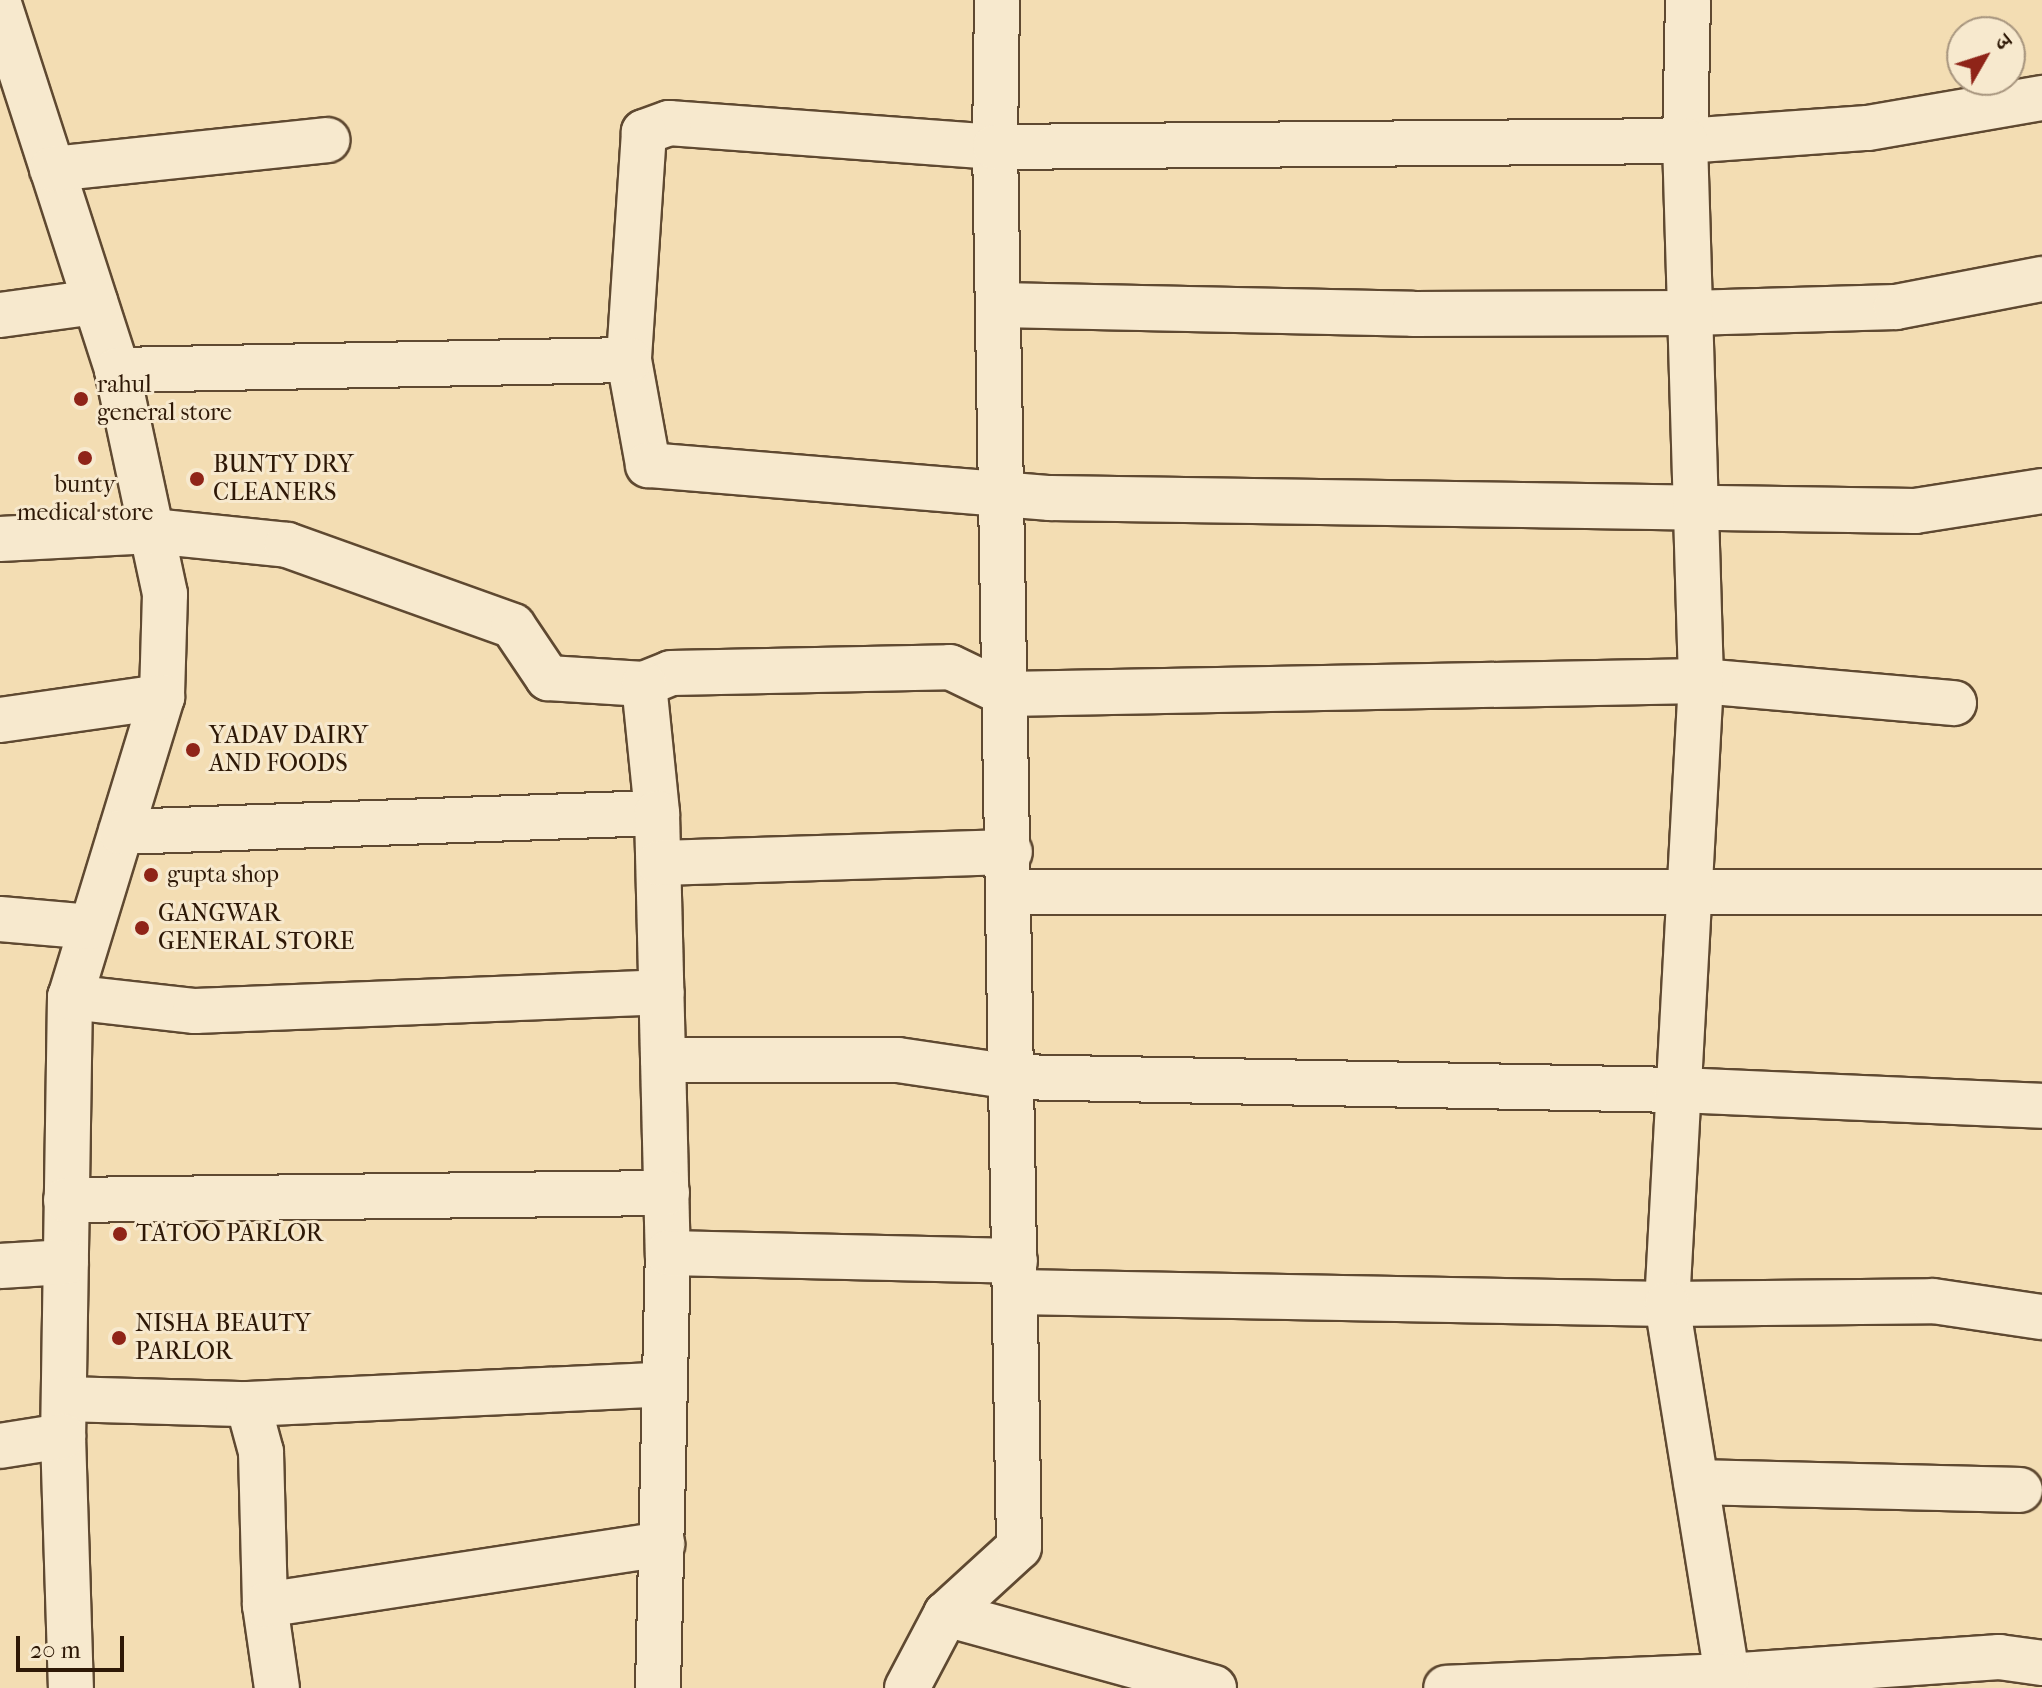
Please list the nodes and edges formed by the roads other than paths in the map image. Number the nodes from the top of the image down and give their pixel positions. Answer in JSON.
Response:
{"nodes":[{"id":1,"x":997,"y":0,"type":"edge"},
{"id":2,"x":1688,"y":0,"type":"edge"},
{"id":3,"x":0,"y":7,"type":"edge"},
{"id":4,"x":2042,"y":98,"type":"edge"},
{"id":5,"x":327,"y":140,"type":"dead end"},
{"id":6,"x":1685,"y":141,"type":"junction"},
{"id":7,"x":995,"y":147,"type":"junction"},
{"id":8,"x":52,"y":169,"type":"junction"},
{"id":9,"x":2042,"y":279,"type":"edge"},
{"id":10,"x":95,"y":302,"type":"junction"},
{"id":11,"x":999,"y":305,"type":"junction"},
{"id":12,"x":1690,"y":313,"type":"junction"},
{"id":13,"x":0,"y":315,"type":"edge"},
{"id":14,"x":629,"y":360,"type":"junction"},
{"id":15,"x":117,"y":370,"type":"junction"},
{"id":16,"x":2042,"y":491,"type":"edge"},
{"id":17,"x":1002,"y":493,"type":"junction"},
{"id":18,"x":1696,"y":504,"type":"junction"},
{"id":19,"x":152,"y":531,"type":"junction"},
{"id":20,"x":0,"y":539,"type":"edge"},
{"id":21,"x":1701,"y":681,"type":"junction"},
{"id":22,"x":644,"y":684,"type":"junction"},
{"id":23,"x":1006,"y":694,"type":"junction"},
{"id":24,"x":162,"y":697,"type":"junction"},
{"id":25,"x":1954,"y":703,"type":"dead end"},
{"id":26,"x":0,"y":720,"type":"edge"},
{"id":27,"x":657,"y":813,"type":"junction"},
{"id":28,"x":121,"y":832,"type":"junction"},
{"id":29,"x":659,"y":863,"type":"junction"},
{"id":30,"x":1010,"y":872,"type":"junction"},
{"id":31,"x":2042,"y":892,"type":"edge"},
{"id":32,"x":1689,"y":895,"type":"junction"},
{"id":33,"x":0,"y":919,"type":"edge"},
{"id":34,"x":91,"y":927,"type":"junction"},
{"id":35,"x":662,"y":992,"type":"junction"},
{"id":36,"x":70,"y":997,"type":"junction"},
{"id":37,"x":663,"y":1060,"type":"junction"},
{"id":38,"x":1013,"y":1077,"type":"junction"},
{"id":39,"x":1678,"y":1090,"type":"junction"},
{"id":40,"x":2042,"y":1106,"type":"edge"},
{"id":41,"x":667,"y":1193,"type":"junction"},
{"id":42,"x":66,"y":1200,"type":"junction"},
{"id":43,"x":668,"y":1253,"type":"junction"},
{"id":44,"x":66,"y":1262,"type":"junction"},
{"id":45,"x":0,"y":1266,"type":"edge"},
{"id":46,"x":1016,"y":1276,"type":"junction"},
{"id":47,"x":1667,"y":1304,"type":"junction"},
{"id":48,"x":2042,"y":1317,"type":"edge"},
{"id":49,"x":665,"y":1384,"type":"junction"},
{"id":50,"x":248,"y":1404,"type":"junction"},
{"id":51,"x":63,"y":1418,"type":"junction"},
{"id":52,"x":0,"y":1446,"type":"edge"},
{"id":53,"x":1696,"y":1482,"type":"junction"},
{"id":54,"x":2020,"y":1490,"type":"dead end"},
{"id":55,"x":662,"y":1544,"type":"junction"},
{"id":56,"x":265,"y":1605,"type":"junction"},
{"id":57,"x":946,"y":1614,"type":"junction"},
{"id":58,"x":2042,"y":1663,"type":"edge"},
{"id":59,"x":1727,"y":1676,"type":"junction"},
{"id":60,"x":1499,"y":1687,"type":"edge"},
{"id":61,"x":71,"y":1688,"type":"edge"},
{"id":62,"x":277,"y":1688,"type":"edge"},
{"id":63,"x":658,"y":1688,"type":"edge"},
{"id":64,"x":907,"y":1688,"type":"edge"},
{"id":65,"x":1214,"y":1688,"type":"edge"},
{"id":66,"x":1446,"y":1688,"type":"edge"}],
"edges":[{"from":1,"to":7,"type":"street"},
{"from":2,"to":6,"type":"street"},
{"from":3,"to":8,"type":"street"},
{"from":4,"to":6,"type":"street"},
{"from":5,"to":8,"type":"street"},
{"from":6,"to":7,"type":"street"},
{"from":6,"to":12,"type":"street"},
{"from":7,"to":11,"type":"street"},
{"from":7,"to":14,"type":"street"},
{"from":8,"to":10,"type":"street"},
{"from":9,"to":12,"type":"street"},
{"from":10,"to":13,"type":"street"},
{"from":10,"to":15,"type":"street"},
{"from":11,"to":12,"type":"street"},
{"from":11,"to":17,"type":"street"},
{"from":12,"to":18,"type":"street"},
{"from":14,"to":15,"type":"street"},
{"from":14,"to":17,"type":"street"},
{"from":15,"to":19,"type":"street"},
{"from":16,"to":18,"type":"street"},
{"from":17,"to":18,"type":"street"},
{"from":17,"to":23,"type":"street"},
{"from":18,"to":21,"type":"street"},
{"from":19,"to":20,"type":"street"},
{"from":19,"to":22,"type":"street"},
{"from":19,"to":24,"type":"street"},
{"from":21,"to":23,"type":"street"},
{"from":21,"to":25,"type":"street"},
{"from":21,"to":32,"type":"street"},
{"from":22,"to":23,"type":"street"},
{"from":22,"to":27,"type":"street"},
{"from":23,"to":30,"type":"street"},
{"from":24,"to":26,"type":"street"},
{"from":24,"to":28,"type":"street"},
{"from":27,"to":28,"type":"street"},
{"from":27,"to":29,"type":"street"},
{"from":28,"to":34,"type":"street"},
{"from":29,"to":30,"type":"street"},
{"from":29,"to":35,"type":"street"},
{"from":30,"to":32,"type":"street"},
{"from":30,"to":38,"type":"street"},
{"from":31,"to":32,"type":"street"},
{"from":32,"to":39,"type":"street"},
{"from":33,"to":34,"type":"street"},
{"from":34,"to":36,"type":"street"},
{"from":35,"to":36,"type":"street"},
{"from":35,"to":37,"type":"street"},
{"from":36,"to":42,"type":"street"},
{"from":37,"to":38,"type":"street"},
{"from":37,"to":41,"type":"street"},
{"from":38,"to":39,"type":"street"},
{"from":38,"to":46,"type":"street"},
{"from":39,"to":40,"type":"street"},
{"from":39,"to":47,"type":"street"},
{"from":41,"to":42,"type":"street"},
{"from":41,"to":43,"type":"street"},
{"from":42,"to":44,"type":"street"},
{"from":43,"to":46,"type":"street"},
{"from":43,"to":49,"type":"street"},
{"from":44,"to":45,"type":"street"},
{"from":44,"to":51,"type":"street"},
{"from":46,"to":47,"type":"street"},
{"from":46,"to":57,"type":"street"},
{"from":47,"to":48,"type":"street"},
{"from":47,"to":53,"type":"street"},
{"from":49,"to":50,"type":"street"},
{"from":49,"to":55,"type":"street"},
{"from":50,"to":51,"type":"street"},
{"from":50,"to":56,"type":"street"},
{"from":51,"to":52,"type":"street"},
{"from":51,"to":61,"type":"street"},
{"from":53,"to":54,"type":"street"},
{"from":53,"to":59,"type":"street"},
{"from":55,"to":56,"type":"street"},
{"from":55,"to":63,"type":"street"},
{"from":56,"to":62,"type":"street"},
{"from":57,"to":64,"type":"street"},
{"from":57,"to":65,"type":"street"},
{"from":58,"to":59,"type":"street"},
{"from":59,"to":60,"type":"street"},
{"from":60,"to":66,"type":"street"}]}
